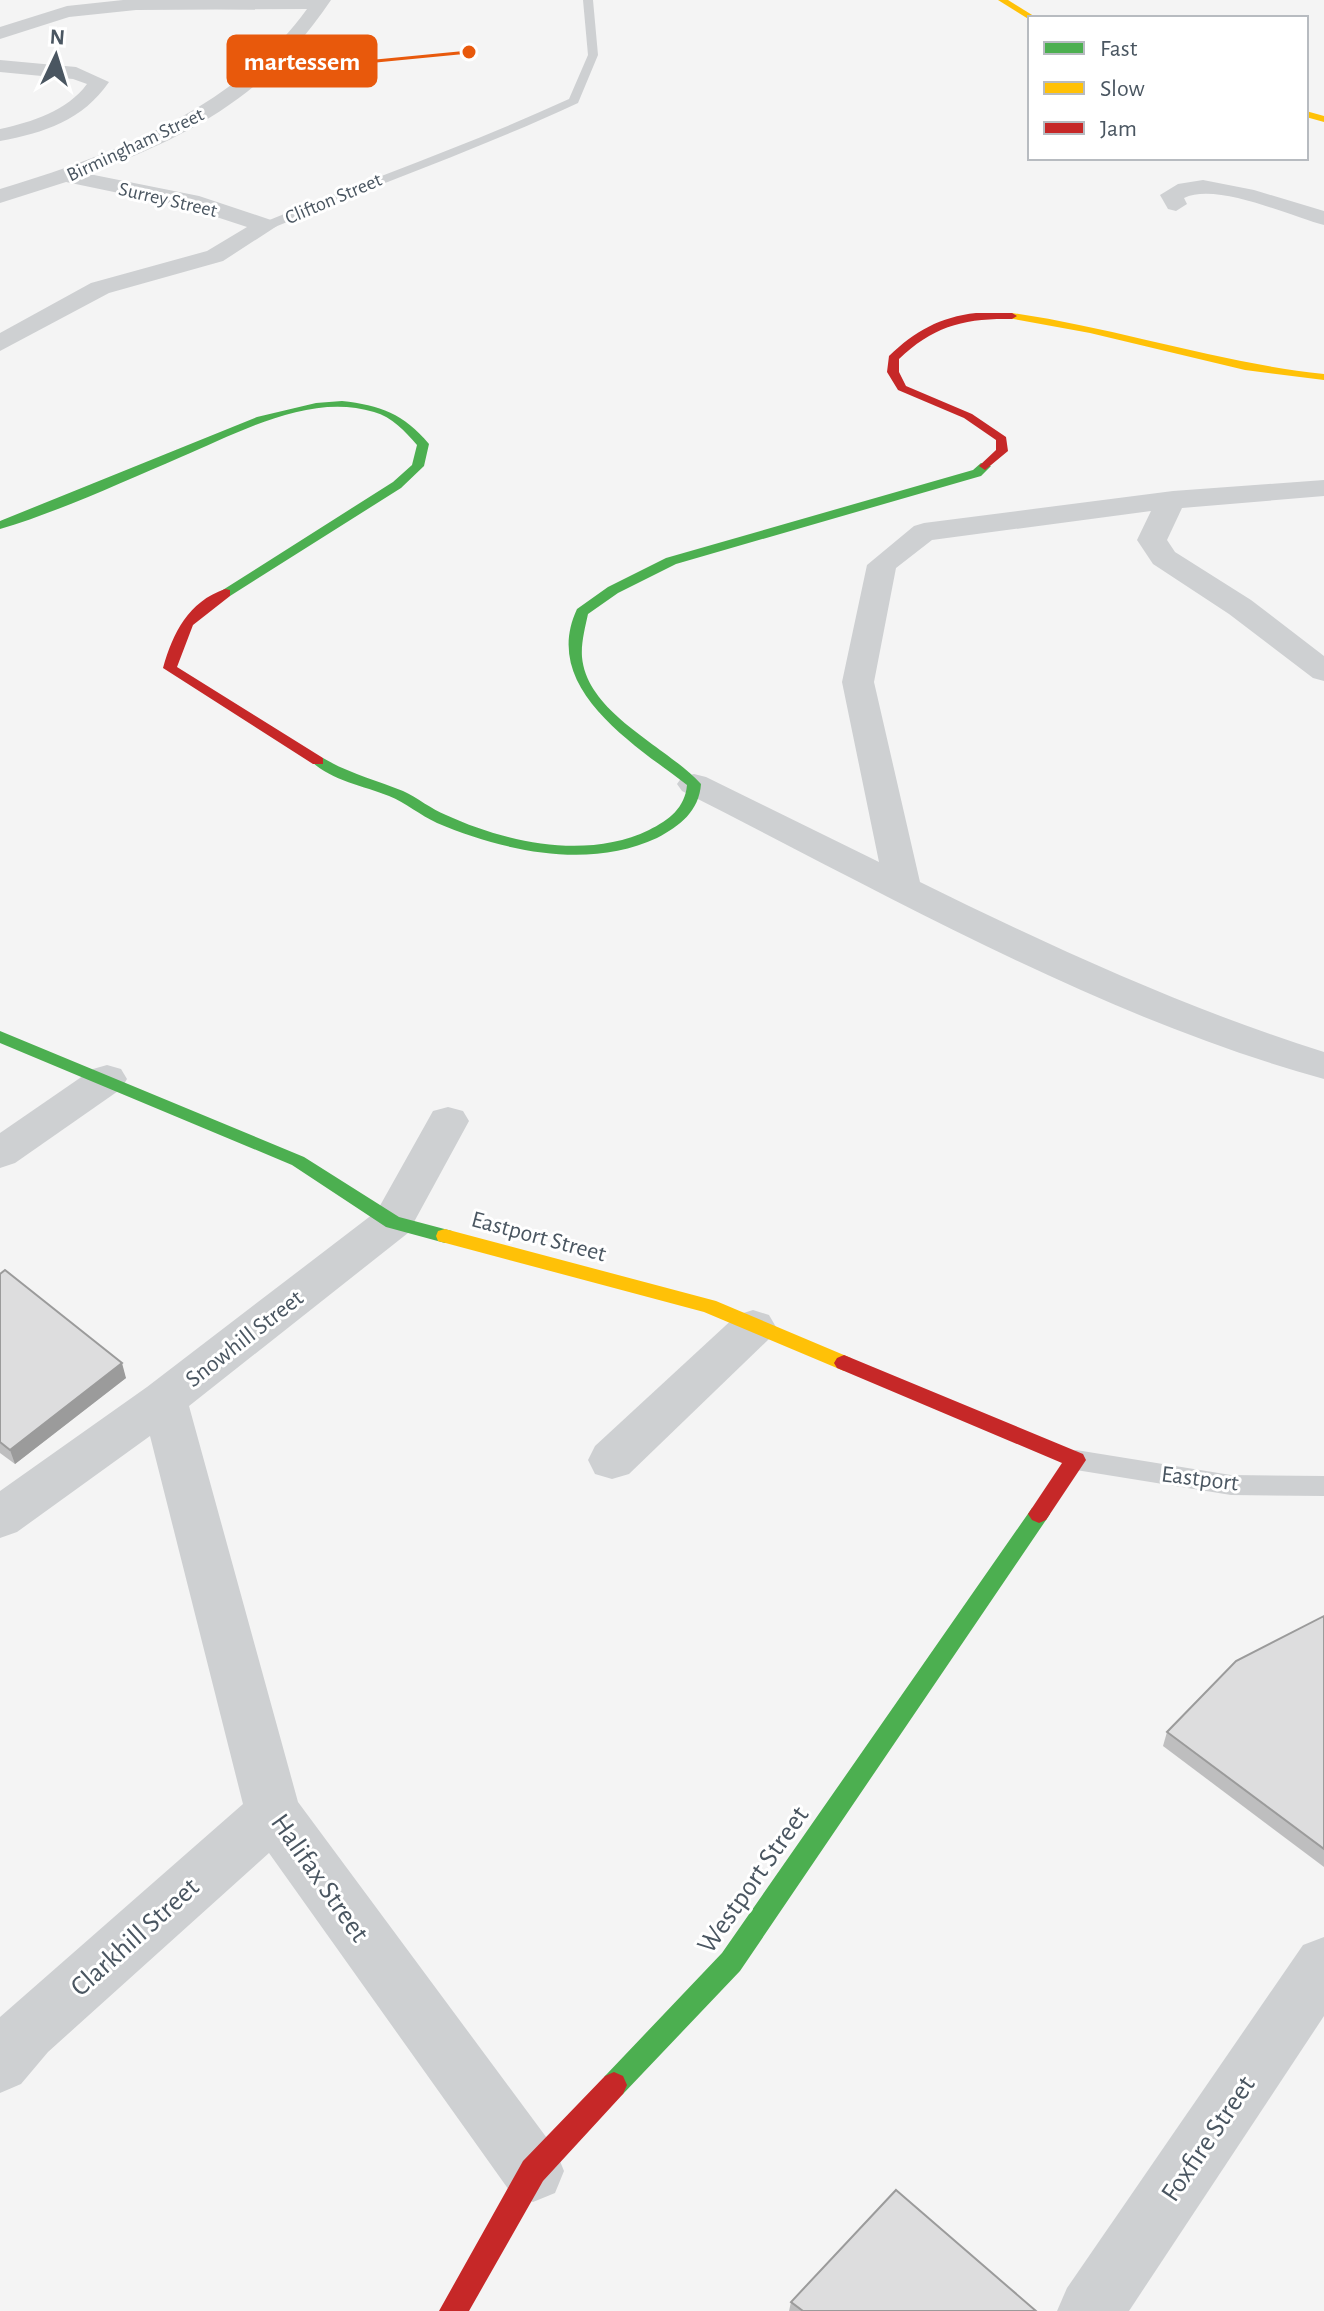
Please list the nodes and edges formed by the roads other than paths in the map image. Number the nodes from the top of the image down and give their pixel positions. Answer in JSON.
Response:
{"nodes":[{"id":1,"x":588,"y":0,"type":"edge"},
{"id":2,"x":1002,"y":0,"type":"edge"},
{"id":3,"x":321,"y":2,"type":"edge"},
{"id":4,"x":1030,"y":16,"type":"edge"},
{"id":5,"x":0,"y":33,"type":"edge"},
{"id":6,"x":0,"y":66,"type":"edge"},
{"id":7,"x":0,"y":135,"type":"edge"},
{"id":8,"x":69,"y":176,"type":"junction"},
{"id":9,"x":43,"y":184,"type":"junction"},
{"id":10,"x":0,"y":196,"type":"edge"},
{"id":11,"x":1176,"y":204,"type":"dead end"},
{"id":12,"x":0,"y":212,"type":"edge"},
{"id":13,"x":1324,"y":218,"type":"edge"},
{"id":14,"x":266,"y":226,"type":"junction"},
{"id":15,"x":0,"y":343,"type":"edge"},
{"id":16,"x":1324,"y":377,"type":"edge"},
{"id":17,"x":1324,"y":488,"type":"edge"},
{"id":18,"x":1173,"y":500,"type":"junction"},
{"id":19,"x":0,"y":525,"type":"edge"},
{"id":20,"x":1324,"y":671,"type":"edge"},
{"id":21,"x":694,"y":784,"type":"junction"},
{"id":22,"x":903,"y":888,"type":"junction"},
{"id":23,"x":0,"y":1037,"type":"edge"},
{"id":24,"x":1324,"y":1066,"type":"edge"},
{"id":25,"x":107,"y":1079,"type":"junction"},
{"id":26,"x":448,"y":1121,"type":"dead end"},
{"id":27,"x":0,"y":1153,"type":"edge"},
{"id":28,"x":393,"y":1222,"type":"junction"},
{"id":29,"x":753,"y":1327,"type":"junction"},
{"id":30,"x":164,"y":1400,"type":"junction"},
{"id":31,"x":612,"y":1460,"type":"dead end"},
{"id":32,"x":1076,"y":1460,"type":"junction"},
{"id":33,"x":1324,"y":1486,"type":"edge"},
{"id":34,"x":0,"y":1518,"type":"edge"},
{"id":35,"x":273,"y":1813,"type":"junction"},
{"id":36,"x":1324,"y":1965,"type":"edge"},
{"id":37,"x":0,"y":2063,"type":"edge"},
{"id":38,"x":533,"y":2171,"type":"junction"},
{"id":39,"x":453,"y":2311,"type":"edge"},
{"id":40,"x":1090,"y":2311,"type":"edge"}],
"edges":[{"from":1,"to":14,"type":"lane","name":"Clifton Street"},
{"from":2,"to":4,"type":"street"},
{"from":3,"to":5,"type":"street"},
{"from":3,"to":8,"type":"street","name":"Birmingham Street"},
{"from":6,"to":7,"type":"street"},
{"from":8,"to":9,"type":"street","name":"Birmingham Street"},
{"from":8,"to":14,"type":"street","name":"Surrey Street"},
{"from":9,"to":10,"type":"street","name":"Birmingham Street"},
{"from":9,"to":12,"type":"street"},
{"from":11,"to":13,"type":"street"},
{"from":14,"to":15,"type":"street","name":"Clifton Street"},
{"from":16,"to":21,"type":"street"},
{"from":17,"to":18,"type":"street"},
{"from":18,"to":20,"type":"street"},
{"from":18,"to":22,"type":"street"},
{"from":19,"to":21,"type":"street"},
{"from":21,"to":22,"type":"street"},
{"from":22,"to":24,"type":"street"},
{"from":23,"to":25,"type":"street","name":"Eastport Street"},
{"from":25,"to":27,"type":"street"},
{"from":25,"to":28,"type":"street","name":"Eastport Street"},
{"from":26,"to":28,"type":"street","name":"Snowhill Street"},
{"from":28,"to":29,"type":"street","name":"Eastport Street"},
{"from":28,"to":30,"type":"street","name":"Snowhill Street"},
{"from":29,"to":31,"type":"street"},
{"from":29,"to":32,"type":"street","name":"Eastport Street"},
{"from":30,"to":34,"type":"street","name":"Snowhill Street"},
{"from":30,"to":35,"type":"street","name":"Halifax Street"},
{"from":32,"to":33,"type":"lane","name":"Eastport"},
{"from":32,"to":38,"type":"street","name":"Westport Street"},
{"from":35,"to":37,"type":"street","name":"Clarkhill Street"},
{"from":35,"to":38,"type":"street","name":"Halifax Street"},
{"from":36,"to":40,"type":"street","name":"Foxfire Street"},
{"from":38,"to":39,"type":"street","name":"Westport Street"}]}
